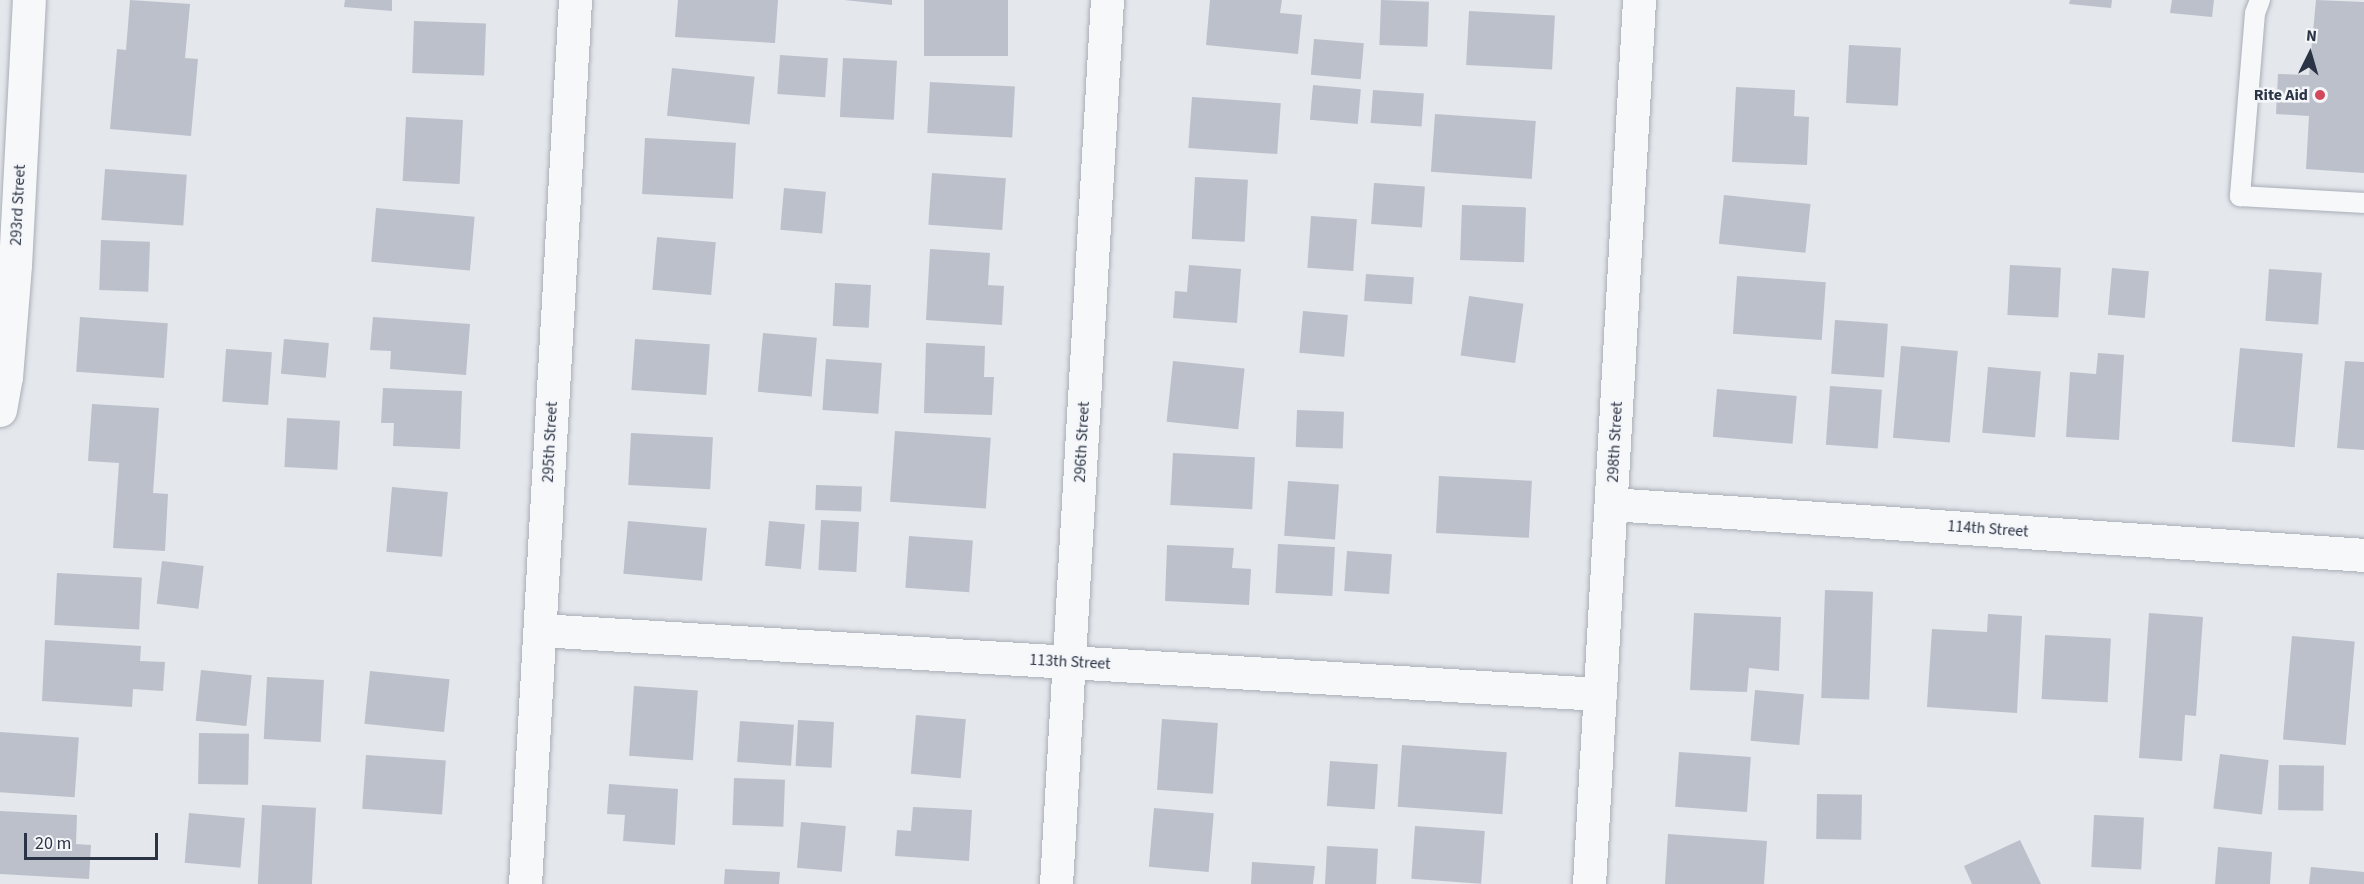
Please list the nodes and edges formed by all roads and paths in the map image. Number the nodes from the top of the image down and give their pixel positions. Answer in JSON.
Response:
{"nodes":[{"id":1,"x":29,"y":0,"type":"edge"},
{"id":2,"x":575,"y":0,"type":"edge"},
{"id":3,"x":1107,"y":0,"type":"edge"},
{"id":4,"x":1639,"y":0,"type":"edge"},
{"id":5,"x":2260,"y":0,"type":"edge"},
{"id":6,"x":2364,"y":203,"type":"edge"},
{"id":7,"x":0,"y":410,"type":"edge"},
{"id":8,"x":1611,"y":504,"type":"junction"},
{"id":9,"x":2364,"y":555,"type":"edge"},
{"id":10,"x":540,"y":630,"type":"junction"},
{"id":11,"x":1069,"y":662,"type":"junction"},
{"id":12,"x":1600,"y":694,"type":"junction"},
{"id":13,"x":525,"y":884,"type":"edge"},
{"id":14,"x":1056,"y":884,"type":"edge"},
{"id":15,"x":1589,"y":884,"type":"edge"}],
"edges":[{"from":1,"to":7,"type":"street","name":"293rd Street"},
{"from":2,"to":10,"type":"street","name":"295th Street"},
{"from":3,"to":11,"type":"street","name":"296th Street"},
{"from":4,"to":8,"type":"street","name":"298th Street"},
{"from":5,"to":6,"type":"lane"},
{"from":8,"to":9,"type":"street","name":"114th Street"},
{"from":8,"to":12,"type":"street","name":"298th Street"},
{"from":10,"to":11,"type":"street","name":"113th Street"},
{"from":10,"to":13,"type":"street","name":"295th Street"},
{"from":11,"to":12,"type":"street","name":"113th Street"},
{"from":11,"to":14,"type":"street","name":"296th Street"},
{"from":12,"to":15,"type":"street","name":"298th Street"}]}
